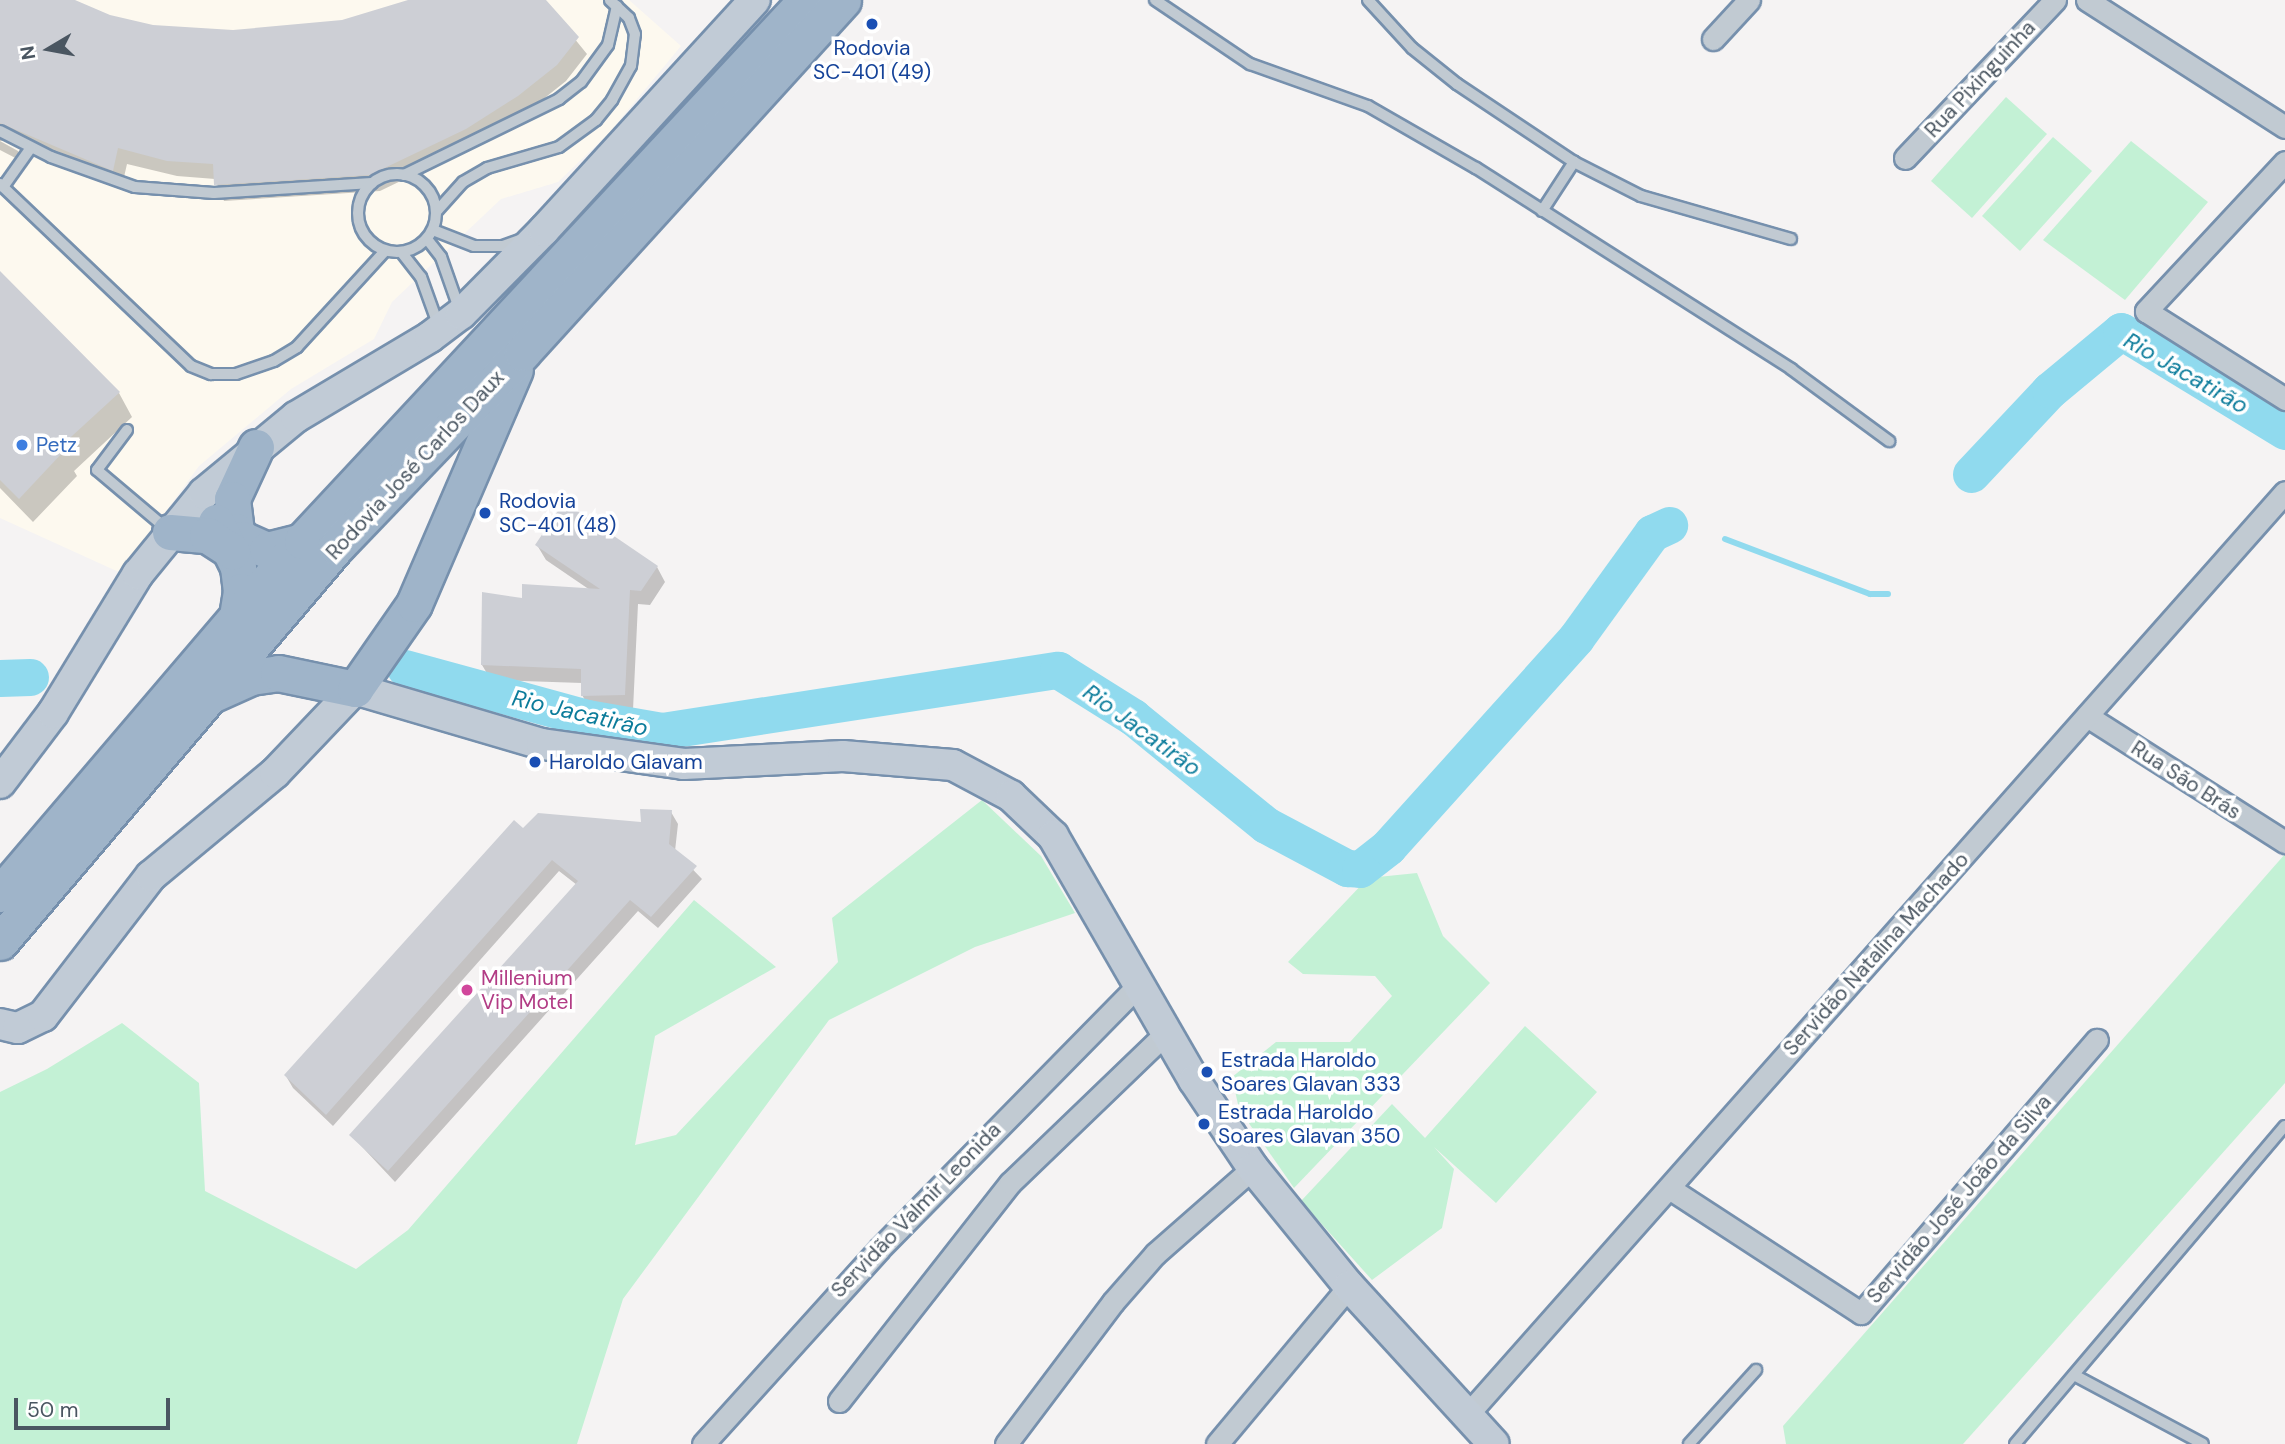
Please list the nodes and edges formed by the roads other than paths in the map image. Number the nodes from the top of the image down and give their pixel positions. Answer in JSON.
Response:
{"nodes":[{"id":1,"x":755,"y":0,"type":"edge"},
{"id":2,"x":806,"y":0,"type":"edge"},
{"id":3,"x":843,"y":0,"type":"edge"},
{"id":4,"x":1155,"y":0,"type":"edge"},
{"id":5,"x":1368,"y":0,"type":"edge"},
{"id":6,"x":1749,"y":0,"type":"edge"},
{"id":7,"x":2055,"y":0,"type":"edge"},
{"id":8,"x":2087,"y":0,"type":"edge"},
{"id":9,"x":613,"y":3,"type":"edge"},
{"id":10,"x":1713,"y":39,"type":"dead end"},
{"id":11,"x":2285,"y":127,"type":"edge"},
{"id":12,"x":0,"y":131,"type":"edge"},
{"id":13,"x":30,"y":149,"type":"junction"},
{"id":14,"x":1905,"y":158,"type":"dead end"},
{"id":15,"x":1574,"y":162,"type":"junction"},
{"id":16,"x":2285,"y":162,"type":"edge"},
{"id":17,"x":404,"y":174,"type":"junction"},
{"id":18,"x":372,"y":183,"type":"junction"},
{"id":19,"x":2,"y":185,"type":"edge"},
{"id":20,"x":1542,"y":211,"type":"junction"},
{"id":21,"x":436,"y":212,"type":"junction"},
{"id":22,"x":544,"y":230,"type":"junction"},
{"id":23,"x":430,"y":234,"type":"junction"},
{"id":24,"x":1791,"y":239,"type":"dead end"},
{"id":25,"x":385,"y":251,"type":"junction"},
{"id":26,"x":402,"y":253,"type":"junction"},
{"id":27,"x":451,"y":322,"type":"junction"},
{"id":28,"x":522,"y":353,"type":"junction"},
{"id":29,"x":2285,"y":399,"type":"edge"},
{"id":30,"x":127,"y":430,"type":"dead end"},
{"id":31,"x":1889,"y":441,"type":"dead end"},
{"id":32,"x":256,"y":447,"type":"junction"},
{"id":33,"x":222,"y":475,"type":"junction"},
{"id":34,"x":2285,"y":492,"type":"edge"},
{"id":35,"x":170,"y":531,"type":"junction"},
{"id":36,"x":302,"y":541,"type":"junction"},
{"id":37,"x":232,"y":551,"type":"junction"},
{"id":38,"x":237,"y":615,"type":"junction"},
{"id":39,"x":315,"y":680,"type":"junction"},
{"id":40,"x":355,"y":689,"type":"junction"},
{"id":41,"x":208,"y":696,"type":"junction"},
{"id":42,"x":2087,"y":716,"type":"junction"},
{"id":43,"x":312,"y":736,"type":"junction"},
{"id":44,"x":0,"y":783,"type":"edge"},
{"id":45,"x":2285,"y":842,"type":"edge"},
{"id":46,"x":0,"y":894,"type":"edge"},
{"id":47,"x":0,"y":942,"type":"edge"},
{"id":48,"x":1138,"y":985,"type":"junction"},
{"id":49,"x":0,"y":1024,"type":"edge"},
{"id":50,"x":1166,"y":1033,"type":"junction"},
{"id":51,"x":2097,"y":1040,"type":"dead end"},
{"id":52,"x":2285,"y":1126,"type":"edge"},
{"id":53,"x":1253,"y":1168,"type":"junction"},
{"id":54,"x":1669,"y":1188,"type":"junction"},
{"id":55,"x":1349,"y":1286,"type":"junction"},
{"id":56,"x":1756,"y":1370,"type":"dead end"},
{"id":57,"x":2074,"y":1375,"type":"junction"},
{"id":58,"x":839,"y":1401,"type":"dead end"},
{"id":59,"x":1468,"y":1415,"type":"junction"},
{"id":60,"x":1491,"y":1443,"type":"edge"},
{"id":61,"x":703,"y":1444,"type":"edge"},
{"id":62,"x":1006,"y":1444,"type":"edge"},
{"id":63,"x":1217,"y":1444,"type":"edge"},
{"id":64,"x":1689,"y":1444,"type":"edge"},
{"id":65,"x":2015,"y":1444,"type":"edge"},
{"id":66,"x":2203,"y":1444,"type":"edge"}],
"edges":[{"from":1,"to":22,"type":"main road"},
{"from":2,"to":36,"type":"highway","name":"Rodovia José Carlos Daux"},
{"from":3,"to":28,"type":"highway","name":"Rodovia José Carlos Daux"},
{"from":4,"to":20,"type":"lane"},
{"from":5,"to":15,"type":"lane"},
{"from":6,"to":10,"type":"street"},
{"from":7,"to":14,"type":"street","name":"Rua Pixinguinha"},
{"from":8,"to":11,"type":"street"},
{"from":9,"to":17,"type":"lane"},
{"from":9,"to":21,"type":"lane"},
{"from":12,"to":13,"type":"lane"},
{"from":13,"to":18,"type":"lane"},
{"from":13,"to":19,"type":"lane"},
{"from":15,"to":20,"type":"lane"},
{"from":15,"to":24,"type":"lane"},
{"from":16,"to":29,"type":"street"},
{"from":17,"to":18,"type":"lane"},
{"from":17,"to":21,"type":"lane"},
{"from":18,"to":25,"type":"lane"},
{"from":19,"to":25,"type":"lane"},
{"from":20,"to":31,"type":"lane"},
{"from":21,"to":23,"type":"lane"},
{"from":22,"to":23,"type":"lane"},
{"from":22,"to":27,"type":"main road"},
{"from":23,"to":26,"type":"lane"},
{"from":23,"to":27,"type":"lane"},
{"from":25,"to":26,"type":"lane"},
{"from":26,"to":27,"type":"lane"},
{"from":27,"to":32,"type":"main road"},
{"from":28,"to":40,"type":"highway"},
{"from":28,"to":41,"type":"highway","name":"Rodovia José Carlos Daux"},
{"from":30,"to":35,"type":"lane"},
{"from":32,"to":33,"type":"main road"},
{"from":32,"to":36,"type":"highway"},
{"from":33,"to":35,"type":"main road"},
{"from":33,"to":37,"type":"highway"},
{"from":34,"to":42,"type":"street","name":"Servidão Natalina Machado"},
{"from":35,"to":37,"type":"highway"},
{"from":35,"to":44,"type":"main road"},
{"from":36,"to":38,"type":"highway","name":"Rodovia José Carlos Daux"},
{"from":37,"to":38,"type":"highway"},
{"from":38,"to":46,"type":"highway","name":"Rodovia José Carlos Daux"},
{"from":39,"to":40,"type":"highway"},
{"from":39,"to":41,"type":"highway"},
{"from":39,"to":43,"type":"main road"},
{"from":40,"to":43,"type":"main road"},
{"from":40,"to":48,"type":"main road"},
{"from":41,"to":47,"type":"highway","name":"Rodovia José Carlos Daux"},
{"from":42,"to":45,"type":"street","name":"Rua São Brás"},
{"from":42,"to":54,"type":"street","name":"Servidão Natalina Machado"},
{"from":43,"to":49,"type":"main road"},
{"from":48,"to":50,"type":"main road"},
{"from":48,"to":61,"type":"street","name":"Servidão Valmir Leonida"},
{"from":50,"to":53,"type":"main road"},
{"from":50,"to":58,"type":"street"},
{"from":51,"to":54,"type":"street","name":"Servidão José João da Silva"},
{"from":52,"to":57,"type":"lane"},
{"from":53,"to":55,"type":"main road"},
{"from":53,"to":62,"type":"street"},
{"from":54,"to":59,"type":"street","name":"Servidão Natalina Machado"},
{"from":55,"to":59,"type":"main road"},
{"from":55,"to":63,"type":"street"},
{"from":56,"to":64,"type":"lane"},
{"from":57,"to":65,"type":"lane"},
{"from":57,"to":66,"type":"lane"},
{"from":59,"to":60,"type":"main road"}]}
